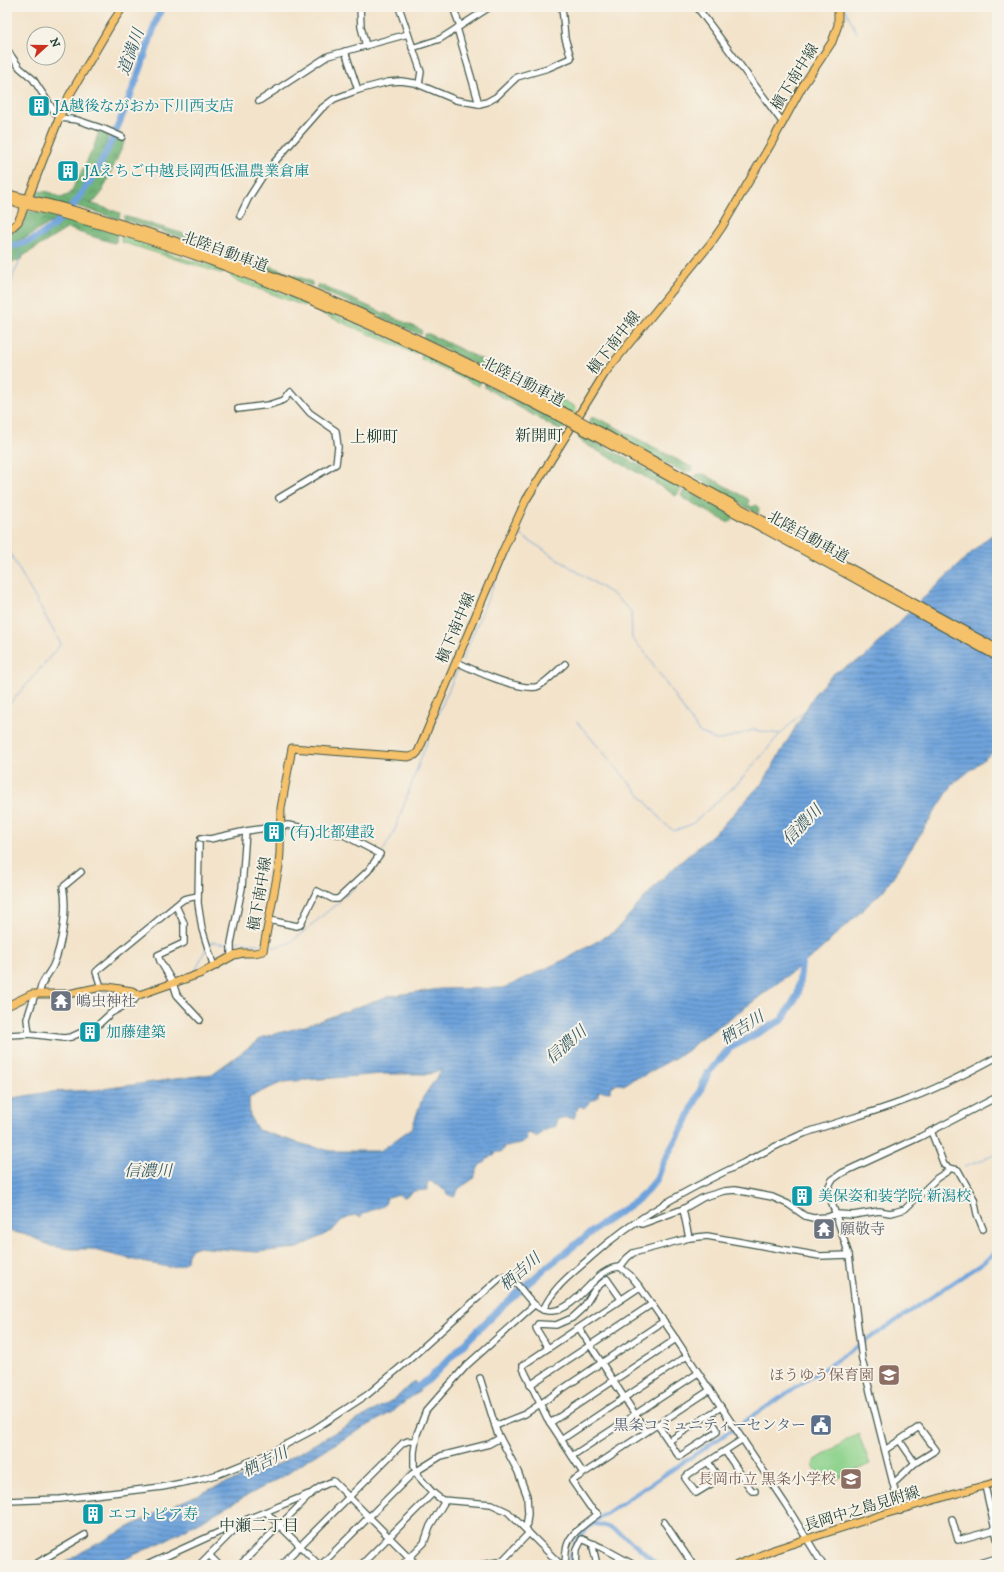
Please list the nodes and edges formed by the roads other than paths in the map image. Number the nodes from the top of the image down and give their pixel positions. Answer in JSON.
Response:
{"nodes":[{"id":1,"x":123,"y":7,"type":"edge"},
{"id":2,"x":360,"y":7,"type":"edge"},
{"id":3,"x":399,"y":7,"type":"edge"},
{"id":4,"x":453,"y":7,"type":"edge"},
{"id":5,"x":490,"y":7,"type":"edge"},
{"id":6,"x":562,"y":7,"type":"edge"},
{"id":7,"x":697,"y":7,"type":"edge"},
{"id":8,"x":838,"y":7,"type":"edge"},
{"id":9,"x":458,"y":27,"type":"junction"},
{"id":10,"x":408,"y":34,"type":"junction"},
{"id":11,"x":366,"y":46,"type":"junction"},
{"id":12,"x":412,"y":48,"type":"junction"},
{"id":13,"x":7,"y":50,"type":"edge"},
{"id":14,"x":345,"y":51,"type":"junction"},
{"id":15,"x":10,"y":60,"type":"edge"},
{"id":16,"x":419,"y":84,"type":"junction"},
{"id":17,"x":358,"y":90,"type":"junction"},
{"id":18,"x":258,"y":101,"type":"dead end"},
{"id":19,"x":479,"y":104,"type":"junction"},
{"id":20,"x":60,"y":116,"type":"junction"},
{"id":21,"x":783,"y":123,"type":"junction"},
{"id":22,"x":122,"y":137,"type":"dead end"},
{"id":23,"x":7,"y":194,"type":"edge"},
{"id":24,"x":29,"y":196,"type":"dead end"},
{"id":25,"x":7,"y":200,"type":"edge"},
{"id":26,"x":24,"y":208,"type":"dead end"},
{"id":27,"x":55,"y":209,"type":"junction"},
{"id":28,"x":240,"y":216,"type":"dead end"},
{"id":29,"x":7,"y":232,"type":"edge"},
{"id":30,"x":238,"y":410,"type":"dead end"},
{"id":31,"x":279,"y":498,"type":"dead end"},
{"id":32,"x":754,"y":519,"type":"junction"},
{"id":33,"x":997,"y":648,"type":"edge"},
{"id":34,"x":997,"y":656,"type":"edge"},
{"id":35,"x":457,"y":662,"type":"junction"},
{"id":36,"x":565,"y":664,"type":"dead end"},
{"id":37,"x":281,"y":826,"type":"junction"},
{"id":38,"x":246,"y":831,"type":"junction"},
{"id":39,"x":201,"y":838,"type":"dead end"},
{"id":40,"x":199,"y":844,"type":"dead end"},
{"id":41,"x":81,"y":872,"type":"dead end"},
{"id":42,"x":198,"y":896,"type":"junction"},
{"id":43,"x":176,"y":906,"type":"junction"},
{"id":44,"x":269,"y":920,"type":"junction"},
{"id":45,"x":231,"y":957,"type":"junction"},
{"id":46,"x":214,"y":967,"type":"junction"},
{"id":47,"x":173,"y":983,"type":"junction"},
{"id":48,"x":101,"y":987,"type":"junction"},
{"id":49,"x":38,"y":994,"type":"junction"},
{"id":50,"x":140,"y":996,"type":"junction"},
{"id":51,"x":7,"y":1006,"type":"edge"},
{"id":52,"x":200,"y":1020,"type":"dead end"},
{"id":53,"x":29,"y":1034,"type":"junction"},
{"id":54,"x":7,"y":1035,"type":"edge"},
{"id":55,"x":997,"y":1058,"type":"edge"},
{"id":56,"x":997,"y":1097,"type":"edge"},
{"id":57,"x":932,"y":1131,"type":"junction"},
{"id":58,"x":949,"y":1168,"type":"junction"},
{"id":59,"x":683,"y":1210,"type":"junction"},
{"id":60,"x":836,"y":1214,"type":"junction"},
{"id":61,"x":637,"y":1222,"type":"junction"},
{"id":62,"x":983,"y":1229,"type":"dead end"},
{"id":63,"x":690,"y":1238,"type":"junction"},
{"id":64,"x":849,"y":1255,"type":"junction"},
{"id":65,"x":620,"y":1267,"type":"junction"},
{"id":66,"x":640,"y":1287,"type":"junction"},
{"id":67,"x":621,"y":1299,"type":"junction"},
{"id":68,"x":533,"y":1304,"type":"junction"},
{"id":69,"x":652,"y":1304,"type":"junction"},
{"id":70,"x":543,"y":1310,"type":"junction"},
{"id":71,"x":664,"y":1321,"type":"junction"},
{"id":72,"x":579,"y":1328,"type":"junction"},
{"id":73,"x":676,"y":1339,"type":"junction"},
{"id":74,"x":590,"y":1345,"type":"junction"},
{"id":75,"x":548,"y":1348,"type":"junction"},
{"id":76,"x":687,"y":1356,"type":"junction"},
{"id":77,"x":601,"y":1363,"type":"junction"},
{"id":78,"x":698,"y":1373,"type":"junction"},
{"id":79,"x":480,"y":1378,"type":"dead end"},
{"id":80,"x":613,"y":1381,"type":"junction"},
{"id":81,"x":530,"y":1385,"type":"junction"},
{"id":82,"x":710,"y":1390,"type":"junction"},
{"id":83,"x":624,"y":1398,"type":"junction"},
{"id":84,"x":540,"y":1404,"type":"junction"},
{"id":85,"x":721,"y":1407,"type":"junction"},
{"id":86,"x":635,"y":1415,"type":"junction"},
{"id":87,"x":708,"y":1416,"type":"junction"},
{"id":88,"x":550,"y":1423,"type":"junction"},
{"id":89,"x":658,"y":1424,"type":"junction"},
{"id":90,"x":495,"y":1426,"type":"junction"},
{"id":91,"x":646,"y":1431,"type":"junction"},
{"id":92,"x":500,"y":1438,"type":"junction"},
{"id":93,"x":743,"y":1439,"type":"junction"},
{"id":94,"x":561,"y":1440,"type":"junction"},
{"id":95,"x":669,"y":1441,"type":"junction"},
{"id":96,"x":900,"y":1441,"type":"junction"},
{"id":97,"x":415,"y":1442,"type":"junction"},
{"id":98,"x":885,"y":1450,"type":"junction"},
{"id":99,"x":725,"y":1451,"type":"junction"},
{"id":100,"x":572,"y":1456,"type":"junction"},
{"id":101,"x":708,"y":1462,"type":"junction"},
{"id":102,"x":916,"y":1463,"type":"junction"},
{"id":103,"x":416,"y":1472,"type":"junction"},
{"id":104,"x":583,"y":1473,"type":"junction"},
{"id":105,"x":997,"y":1482,"type":"edge"},
{"id":106,"x":893,"y":1483,"type":"junction"},
{"id":107,"x":985,"y":1486,"type":"junction"},
{"id":108,"x":755,"y":1491,"type":"dead end"},
{"id":109,"x":313,"y":1492,"type":"junction"},
{"id":110,"x":433,"y":1493,"type":"junction"},
{"id":111,"x":349,"y":1497,"type":"junction"},
{"id":112,"x":7,"y":1501,"type":"edge"},
{"id":113,"x":445,"y":1501,"type":"junction"},
{"id":114,"x":900,"y":1511,"type":"junction"},
{"id":115,"x":266,"y":1512,"type":"junction"},
{"id":116,"x":369,"y":1518,"type":"junction"},
{"id":117,"x":952,"y":1519,"type":"dead end"},
{"id":118,"x":664,"y":1522,"type":"dead end"},
{"id":119,"x":280,"y":1526,"type":"junction"},
{"id":120,"x":234,"y":1530,"type":"junction"},
{"id":121,"x":995,"y":1530,"type":"junction"},
{"id":122,"x":528,"y":1531,"type":"junction"},
{"id":123,"x":86,"y":1535,"type":"dead end"},
{"id":124,"x":389,"y":1538,"type":"junction"},
{"id":125,"x":997,"y":1538,"type":"edge"},
{"id":126,"x":808,"y":1539,"type":"junction"},
{"id":127,"x":595,"y":1544,"type":"junction"},
{"id":128,"x":300,"y":1546,"type":"junction"},
{"id":129,"x":209,"y":1555,"type":"junction"},
{"id":130,"x":410,"y":1558,"type":"junction"},
{"id":131,"x":997,"y":1558,"type":"edge"},
{"id":132,"x":499,"y":1562,"type":"edge"},
{"id":133,"x":34,"y":1565,"type":"edge"},
{"id":134,"x":148,"y":1565,"type":"edge"},
{"id":135,"x":200,"y":1565,"type":"edge"},
{"id":136,"x":219,"y":1565,"type":"edge"},
{"id":137,"x":240,"y":1565,"type":"edge"},
{"id":138,"x":282,"y":1565,"type":"edge"},
{"id":139,"x":320,"y":1565,"type":"edge"},
{"id":140,"x":362,"y":1565,"type":"edge"},
{"id":141,"x":402,"y":1565,"type":"edge"},
{"id":142,"x":417,"y":1565,"type":"edge"},
{"id":143,"x":480,"y":1565,"type":"edge"},
{"id":144,"x":508,"y":1565,"type":"edge"},
{"id":145,"x":561,"y":1565,"type":"edge"},
{"id":146,"x":565,"y":1565,"type":"edge"},
{"id":147,"x":576,"y":1565,"type":"edge"},
{"id":148,"x":598,"y":1565,"type":"edge"},
{"id":149,"x":634,"y":1565,"type":"edge"},
{"id":150,"x":693,"y":1565,"type":"edge"},
{"id":151,"x":737,"y":1565,"type":"edge"},
{"id":152,"x":823,"y":1565,"type":"edge"},
{"id":153,"x":974,"y":1565,"type":"edge"}],
"edges":[{"from":1,"to":20,"type":"main road"},
{"from":2,"to":11,"type":"street"},
{"from":3,"to":10,"type":"street"},
{"from":4,"to":9,"type":"street"},
{"from":5,"to":9,"type":"street"},
{"from":6,"to":19,"type":"street"},
{"from":7,"to":21,"type":"street"},
{"from":8,"to":21,"type":"main road","name":"槇下南中線"},
{"from":9,"to":12,"type":"street"},
{"from":9,"to":19,"type":"street"},
{"from":10,"to":11,"type":"street"},
{"from":10,"to":12,"type":"street"},
{"from":11,"to":14,"type":"street"},
{"from":12,"to":16,"type":"street"},
{"from":13,"to":15,"type":"street"},
{"from":14,"to":17,"type":"street"},
{"from":14,"to":18,"type":"street"},
{"from":15,"to":20,"type":"street"},
{"from":16,"to":17,"type":"street"},
{"from":16,"to":19,"type":"street"},
{"from":17,"to":28,"type":"street"},
{"from":20,"to":22,"type":"street"},
{"from":20,"to":24,"type":"main road"},
{"from":21,"to":35,"type":"main road","name":"槇下南中線"},
{"from":23,"to":27,"type":"highway","name":"北陸自動車道"},
{"from":25,"to":27,"type":"highway","name":"北陸自動車道"},
{"from":26,"to":29,"type":"main road"},
{"from":27,"to":32,"type":"highway","name":"北陸自動車道","bridge":true},
{"from":30,"to":31,"type":"street"},
{"from":32,"to":33,"type":"highway","name":"北陸自動車道"},
{"from":32,"to":34,"type":"highway","name":"北陸自動車道"},
{"from":35,"to":36,"type":"street"},
{"from":35,"to":37,"type":"main road","name":"槇下南中線"},
{"from":37,"to":38,"type":"street"},
{"from":37,"to":44,"type":"main road","name":"槇下南中線"},
{"from":37,"to":44,"type":"street"},
{"from":38,"to":39,"type":"street"},
{"from":38,"to":45,"type":"street"},
{"from":40,"to":42,"type":"street"},
{"from":41,"to":49,"type":"street"},
{"from":42,"to":43,"type":"street"},
{"from":42,"to":46,"type":"street"},
{"from":43,"to":47,"type":"street"},
{"from":43,"to":48,"type":"street"},
{"from":44,"to":45,"type":"main road","name":"槇下南中線"},
{"from":45,"to":46,"type":"main road","name":"槇下南中線"},
{"from":46,"to":47,"type":"main road","name":"槇下南中線"},
{"from":47,"to":50,"type":"main road","name":"槇下南中線"},
{"from":47,"to":52,"type":"street"},
{"from":48,"to":49,"type":"main road"},
{"from":48,"to":50,"type":"main road"},
{"from":49,"to":51,"type":"main road"},
{"from":49,"to":53,"type":"street"},
{"from":50,"to":53,"type":"street"},
{"from":53,"to":54,"type":"street"},
{"from":55,"to":61,"type":"street"},
{"from":56,"to":57,"type":"street"},
{"from":57,"to":58,"type":"street"},
{"from":57,"to":60,"type":"street"},
{"from":58,"to":60,"type":"street"},
{"from":58,"to":62,"type":"street"},
{"from":59,"to":60,"type":"street"},
{"from":59,"to":61,"type":"street"},
{"from":59,"to":63,"type":"street"},
{"from":60,"to":64,"type":"street"},
{"from":61,"to":70,"type":"street"},
{"from":63,"to":64,"type":"street"},
{"from":63,"to":65,"type":"street"},
{"from":64,"to":98,"type":"street"},
{"from":65,"to":66,"type":"street"},
{"from":65,"to":70,"type":"street"},
{"from":66,"to":67,"type":"street"},
{"from":66,"to":69,"type":"street"},
{"from":67,"to":72,"type":"street"},
{"from":67,"to":75,"type":"street"},
{"from":68,"to":70,"type":"street"},
{"from":68,"to":97,"type":"street"},
{"from":68,"to":112,"type":"street"},
{"from":69,"to":71,"type":"street"},
{"from":69,"to":74,"type":"street"},
{"from":71,"to":73,"type":"street"},
{"from":71,"to":77,"type":"street"},
{"from":72,"to":74,"type":"street"},
{"from":72,"to":75,"type":"street"},
{"from":73,"to":76,"type":"street"},
{"from":73,"to":80,"type":"street"},
{"from":74,"to":77,"type":"street"},
{"from":74,"to":81,"type":"street"},
{"from":75,"to":81,"type":"street"},
{"from":76,"to":78,"type":"street"},
{"from":76,"to":83,"type":"street"},
{"from":77,"to":80,"type":"street"},
{"from":77,"to":84,"type":"street"},
{"from":78,"to":82,"type":"street"},
{"from":78,"to":86,"type":"street"},
{"from":79,"to":90,"type":"street"},
{"from":80,"to":83,"type":"street"},
{"from":80,"to":88,"type":"street"},
{"from":81,"to":84,"type":"street"},
{"from":82,"to":85,"type":"street"},
{"from":82,"to":89,"type":"street"},
{"from":83,"to":86,"type":"street"},
{"from":83,"to":94,"type":"street"},
{"from":84,"to":88,"type":"street"},
{"from":84,"to":90,"type":"street"},
{"from":85,"to":87,"type":"street"},
{"from":85,"to":93,"type":"street"},
{"from":86,"to":91,"type":"street"},
{"from":86,"to":100,"type":"street"},
{"from":87,"to":95,"type":"street"},
{"from":87,"to":95,"type":"street"},
{"from":88,"to":94,"type":"street"},
{"from":89,"to":91,"type":"street"},
{"from":89,"to":95,"type":"street"},
{"from":90,"to":92,"type":"street"},
{"from":91,"to":104,"type":"street"},
{"from":92,"to":103,"type":"street"},
{"from":92,"to":122,"type":"street"},
{"from":93,"to":99,"type":"street"},
{"from":93,"to":126,"type":"street"},
{"from":94,"to":100,"type":"street"},
{"from":96,"to":98,"type":"street"},
{"from":96,"to":102,"type":"street"},
{"from":96,"to":102,"type":"street"},
{"from":97,"to":103,"type":"street"},
{"from":97,"to":111,"type":"street"},
{"from":98,"to":106,"type":"street"},
{"from":99,"to":101,"type":"street"},
{"from":99,"to":108,"type":"street"},
{"from":100,"to":104,"type":"street"},
{"from":101,"to":101,"type":"street"},
{"from":102,"to":106,"type":"street"},
{"from":103,"to":110,"type":"street"},
{"from":103,"to":116,"type":"street"},
{"from":104,"to":146,"type":"street"},
{"from":105,"to":107,"type":"main road","name":"長岡中之島見附線"},
{"from":106,"to":114,"type":"street"},
{"from":107,"to":114,"type":"main road","name":"長岡中之島見附線"},
{"from":107,"to":121,"type":"street"},
{"from":109,"to":111,"type":"street"},
{"from":109,"to":115,"type":"street"},
{"from":109,"to":119,"type":"street"},
{"from":110,"to":113,"type":"street"},
{"from":110,"to":124,"type":"street"},
{"from":111,"to":116,"type":"street"},
{"from":111,"to":128,"type":"street"},
{"from":113,"to":122,"type":"street"},
{"from":113,"to":130,"type":"street"},
{"from":114,"to":126,"type":"main road","name":"長岡中之島見附線"},
{"from":115,"to":119,"type":"street"},
{"from":115,"to":120,"type":"street"},
{"from":116,"to":124,"type":"street"},
{"from":116,"to":139,"type":"street"},
{"from":117,"to":121,"type":"street"},
{"from":118,"to":150,"type":"street"},
{"from":119,"to":128,"type":"street"},
{"from":119,"to":137,"type":"street"},
{"from":120,"to":129,"type":"street"},
{"from":120,"to":134,"type":"street"},
{"from":121,"to":125,"type":"street"},
{"from":122,"to":132,"type":"street"},
{"from":122,"to":145,"type":"street"},
{"from":123,"to":133,"type":"street"},
{"from":124,"to":130,"type":"street"},
{"from":124,"to":140,"type":"street"},
{"from":126,"to":151,"type":"main road","name":"長岡中之島見附線"},
{"from":126,"to":152,"type":"street"},
{"from":127,"to":147,"type":"street"},
{"from":127,"to":148,"type":"street"},
{"from":127,"to":149,"type":"street"},
{"from":128,"to":138,"type":"street"},
{"from":128,"to":139,"type":"street"},
{"from":129,"to":135,"type":"street"},
{"from":129,"to":136,"type":"street"},
{"from":130,"to":141,"type":"street"},
{"from":130,"to":142,"type":"street"},
{"from":131,"to":153,"type":"street"},
{"from":132,"to":143,"type":"street"},
{"from":132,"to":144,"type":"street"}]}
